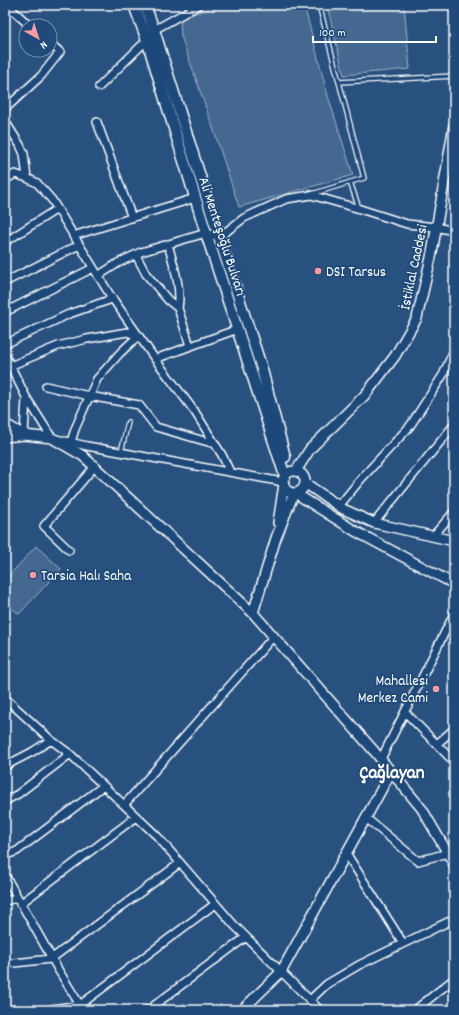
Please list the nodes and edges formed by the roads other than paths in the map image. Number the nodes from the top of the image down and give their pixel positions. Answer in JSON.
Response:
{"nodes":[{"id":1,"x":7,"y":5,"type":"edge"},
{"id":2,"x":134,"y":5,"type":"edge"},
{"id":3,"x":145,"y":5,"type":"edge"},
{"id":4,"x":199,"y":5,"type":"edge"},
{"id":5,"x":319,"y":5,"type":"edge"},
{"id":6,"x":21,"y":18,"type":"edge"},
{"id":7,"x":154,"y":30,"type":"junction"},
{"id":8,"x":147,"y":40,"type":"junction"},
{"id":9,"x":55,"y":58,"type":"edge"},
{"id":10,"x":454,"y":76,"type":"edge"},
{"id":11,"x":339,"y":82,"type":"junction"},
{"id":12,"x":99,"y":87,"type":"dead end"},
{"id":13,"x":5,"y":110,"type":"edge"},
{"id":14,"x":5,"y":121,"type":"edge"},
{"id":15,"x":97,"y":122,"type":"dead end"},
{"id":16,"x":454,"y":125,"type":"edge"},
{"id":17,"x":27,"y":178,"type":"junction"},
{"id":18,"x":5,"y":180,"type":"edge"},
{"id":19,"x":350,"y":182,"type":"junction"},
{"id":20,"x":311,"y":195,"type":"junction"},
{"id":21,"x":195,"y":198,"type":"junction"},
{"id":22,"x":57,"y":209,"type":"junction"},
{"id":23,"x":360,"y":209,"type":"junction"},
{"id":24,"x":132,"y":218,"type":"junction"},
{"id":25,"x":436,"y":227,"type":"junction"},
{"id":26,"x":454,"y":232,"type":"edge"},
{"id":27,"x":206,"y":233,"type":"junction"},
{"id":28,"x":73,"y":236,"type":"junction"},
{"id":29,"x":219,"y":236,"type":"junction"},
{"id":30,"x":5,"y":242,"type":"edge"},
{"id":31,"x":168,"y":244,"type":"junction"},
{"id":32,"x":79,"y":245,"type":"junction"},
{"id":33,"x":136,"y":255,"type":"junction"},
{"id":34,"x":93,"y":268,"type":"junction"},
{"id":35,"x":98,"y":276,"type":"junction"},
{"id":36,"x":5,"y":282,"type":"edge"},
{"id":37,"x":112,"y":299,"type":"junction"},
{"id":38,"x":178,"y":308,"type":"junction"},
{"id":39,"x":5,"y":312,"type":"edge"},
{"id":40,"x":238,"y":329,"type":"junction"},
{"id":41,"x":138,"y":336,"type":"junction"},
{"id":42,"x":5,"y":344,"type":"edge"},
{"id":43,"x":190,"y":346,"type":"junction"},
{"id":44,"x":454,"y":350,"type":"edge"},
{"id":45,"x":5,"y":355,"type":"edge"},
{"id":46,"x":155,"y":358,"type":"junction"},
{"id":47,"x":10,"y":366,"type":"junction"},
{"id":48,"x":46,"y":386,"type":"dead end"},
{"id":49,"x":90,"y":396,"type":"junction"},
{"id":50,"x":26,"y":397,"type":"junction"},
{"id":51,"x":128,"y":422,"type":"dead end"},
{"id":52,"x":5,"y":424,"type":"edge"},
{"id":53,"x":454,"y":425,"type":"edge"},
{"id":54,"x":24,"y":435,"type":"junction"},
{"id":55,"x":5,"y":438,"type":"edge"},
{"id":56,"x":52,"y":438,"type":"junction"},
{"id":57,"x":71,"y":442,"type":"junction"},
{"id":58,"x":215,"y":444,"type":"junction"},
{"id":59,"x":121,"y":452,"type":"junction"},
{"id":60,"x":95,"y":466,"type":"junction"},
{"id":61,"x":230,"y":472,"type":"junction"},
{"id":62,"x":287,"y":477,"type":"junction"},
{"id":63,"x":305,"y":483,"type":"junction"},
{"id":64,"x":295,"y":493,"type":"junction"},
{"id":65,"x":339,"y":506,"type":"junction"},
{"id":66,"x":454,"y":512,"type":"edge"},
{"id":67,"x":374,"y":523,"type":"junction"},
{"id":68,"x":351,"y":528,"type":"junction"},
{"id":69,"x":434,"y":536,"type":"junction"},
{"id":70,"x":276,"y":538,"type":"junction"},
{"id":71,"x":454,"y":541,"type":"edge"},
{"id":72,"x":69,"y":550,"type":"dead end"},
{"id":73,"x":454,"y":584,"type":"edge"},
{"id":74,"x":253,"y":613,"type":"junction"},
{"id":75,"x":454,"y":614,"type":"edge"},
{"id":76,"x":274,"y":636,"type":"junction"},
{"id":77,"x":5,"y":698,"type":"edge"},
{"id":78,"x":405,"y":712,"type":"junction"},
{"id":79,"x":454,"y":729,"type":"edge"},
{"id":80,"x":51,"y":740,"type":"junction"},
{"id":81,"x":437,"y":744,"type":"junction"},
{"id":82,"x":70,"y":754,"type":"junction"},
{"id":83,"x":381,"y":759,"type":"junction"},
{"id":84,"x":454,"y":762,"type":"edge"},
{"id":85,"x":5,"y":766,"type":"edge"},
{"id":86,"x":392,"y":772,"type":"junction"},
{"id":87,"x":103,"y":786,"type":"junction"},
{"id":88,"x":5,"y":801,"type":"edge"},
{"id":89,"x":124,"y":805,"type":"junction"},
{"id":90,"x":136,"y":817,"type":"junction"},
{"id":91,"x":366,"y":818,"type":"junction"},
{"id":92,"x":346,"y":853,"type":"junction"},
{"id":93,"x":448,"y":853,"type":"junction"},
{"id":94,"x":5,"y":854,"type":"edge"},
{"id":95,"x":180,"y":863,"type":"junction"},
{"id":96,"x":454,"y":863,"type":"edge"},
{"id":97,"x":5,"y":875,"type":"edge"},
{"id":98,"x":5,"y":901,"type":"edge"},
{"id":99,"x":19,"y":901,"type":"junction"},
{"id":100,"x":215,"y":904,"type":"junction"},
{"id":101,"x":454,"y":919,"type":"edge"},
{"id":102,"x":246,"y":937,"type":"junction"},
{"id":103,"x":403,"y":943,"type":"junction"},
{"id":104,"x":52,"y":959,"type":"junction"},
{"id":105,"x":5,"y":964,"type":"edge"},
{"id":106,"x":281,"y":972,"type":"junction"},
{"id":107,"x":454,"y":979,"type":"edge"},
{"id":108,"x":310,"y":1000,"type":"junction"},
{"id":109,"x":81,"y":1008,"type":"edge"},
{"id":110,"x":45,"y":1010,"type":"edge"},
{"id":111,"x":148,"y":1010,"type":"edge"},
{"id":112,"x":242,"y":1010,"type":"edge"},
{"id":113,"x":320,"y":1010,"type":"edge"},
{"id":114,"x":414,"y":1010,"type":"edge"}],
"edges":[{"from":1,"to":6,"type":"street"},
{"from":2,"to":8,"type":"main road","name":"Ali Menteşoğlu Bulvarı"},
{"from":3,"to":7,"type":"main road","name":"Ali Menteşoğlu Bulvarı"},
{"from":4,"to":7,"type":"street"},
{"from":5,"to":11,"type":"lane"},
{"from":7,"to":29,"type":"main road","name":"Ali Menteşoğlu Bulvarı"},
{"from":8,"to":12,"type":"street"},
{"from":8,"to":21,"type":"main road","name":"Ali Menteşoğlu Bulvarı"},
{"from":9,"to":13,"type":"street"},
{"from":10,"to":11,"type":"lane"},
{"from":11,"to":19,"type":"lane"},
{"from":14,"to":17,"type":"street"},
{"from":15,"to":24,"type":"street"},
{"from":16,"to":25,"type":"street","name":"İstiklal Caddesi"},
{"from":17,"to":18,"type":"street"},
{"from":17,"to":22,"type":"street"},
{"from":19,"to":20,"type":"lane"},
{"from":19,"to":23,"type":"lane"},
{"from":20,"to":23,"type":"street"},
{"from":20,"to":29,"type":"street"},
{"from":21,"to":24,"type":"street"},
{"from":21,"to":27,"type":"main road","name":"Ali Menteşoğlu Bulvarı"},
{"from":22,"to":28,"type":"street"},
{"from":22,"to":30,"type":"street"},
{"from":23,"to":25,"type":"street"},
{"from":24,"to":28,"type":"street"},
{"from":25,"to":26,"type":"street"},
{"from":25,"to":62,"type":"street","name":"İstiklal Caddesi"},
{"from":27,"to":29,"type":"street"},
{"from":27,"to":31,"type":"street"},
{"from":27,"to":40,"type":"main road","name":"Ali Menteşoğlu Bulvarı"},
{"from":28,"to":32,"type":"street"},
{"from":29,"to":62,"type":"main road","name":"Ali Menteşoğlu Bulvarı"},
{"from":31,"to":33,"type":"street"},
{"from":31,"to":38,"type":"street"},
{"from":32,"to":34,"type":"street"},
{"from":32,"to":36,"type":"street"},
{"from":33,"to":35,"type":"street"},
{"from":33,"to":38,"type":"street"},
{"from":34,"to":35,"type":"street"},
{"from":34,"to":39,"type":"street"},
{"from":35,"to":37,"type":"street"},
{"from":37,"to":41,"type":"street"},
{"from":37,"to":42,"type":"street"},
{"from":38,"to":43,"type":"street"},
{"from":40,"to":43,"type":"street"},
{"from":40,"to":62,"type":"main road","name":"Ali Menteşoğlu Bulvarı"},
{"from":41,"to":46,"type":"street"},
{"from":41,"to":47,"type":"street"},
{"from":41,"to":49,"type":"street"},
{"from":43,"to":46,"type":"street"},
{"from":44,"to":65,"type":"street"},
{"from":45,"to":47,"type":"street"},
{"from":46,"to":58,"type":"street"},
{"from":47,"to":50,"type":"street"},
{"from":48,"to":49,"type":"street"},
{"from":49,"to":57,"type":"street"},
{"from":49,"to":58,"type":"street"},
{"from":50,"to":54,"type":"street"},
{"from":50,"to":56,"type":"street"},
{"from":51,"to":59,"type":"lane"},
{"from":52,"to":54,"type":"street"},
{"from":53,"to":67,"type":"street"},
{"from":54,"to":55,"type":"street"},
{"from":54,"to":56,"type":"street"},
{"from":56,"to":57,"type":"street"},
{"from":56,"to":60,"type":"street"},
{"from":57,"to":59,"type":"street"},
{"from":58,"to":61,"type":"street"},
{"from":59,"to":61,"type":"street"},
{"from":60,"to":72,"type":"street"},
{"from":60,"to":74,"type":"street"},
{"from":61,"to":62,"type":"street"},
{"from":62,"to":63,"type":"street"},
{"from":62,"to":64,"type":"street"},
{"from":62,"to":70,"type":"street"},
{"from":63,"to":64,"type":"street"},
{"from":63,"to":65,"type":"street"},
{"from":64,"to":68,"type":"street"},
{"from":64,"to":70,"type":"street"},
{"from":65,"to":67,"type":"street"},
{"from":66,"to":69,"type":"street"},
{"from":67,"to":68,"type":"street"},
{"from":67,"to":69,"type":"street"},
{"from":68,"to":73,"type":"street"},
{"from":69,"to":71,"type":"street"},
{"from":70,"to":74,"type":"street"},
{"from":74,"to":76,"type":"street"},
{"from":75,"to":78,"type":"street"},
{"from":76,"to":83,"type":"street"},
{"from":76,"to":89,"type":"street"},
{"from":77,"to":80,"type":"street"},
{"from":78,"to":81,"type":"street"},
{"from":78,"to":83,"type":"street"},
{"from":79,"to":81,"type":"street"},
{"from":80,"to":82,"type":"street"},
{"from":80,"to":85,"type":"street"},
{"from":81,"to":84,"type":"street"},
{"from":82,"to":87,"type":"street"},
{"from":82,"to":88,"type":"street"},
{"from":83,"to":86,"type":"street"},
{"from":86,"to":91,"type":"street"},
{"from":86,"to":93,"type":"street"},
{"from":87,"to":89,"type":"street"},
{"from":87,"to":94,"type":"street"},
{"from":89,"to":90,"type":"street"},
{"from":90,"to":95,"type":"street"},
{"from":90,"to":99,"type":"street"},
{"from":91,"to":92,"type":"street"},
{"from":91,"to":93,"type":"street"},
{"from":92,"to":103,"type":"street"},
{"from":92,"to":106,"type":"street"},
{"from":93,"to":96,"type":"street"},
{"from":95,"to":100,"type":"street"},
{"from":95,"to":104,"type":"street"},
{"from":97,"to":99,"type":"street"},
{"from":98,"to":99,"type":"street"},
{"from":99,"to":104,"type":"street"},
{"from":100,"to":102,"type":"street"},
{"from":100,"to":109,"type":"street"},
{"from":101,"to":103,"type":"street"},
{"from":102,"to":106,"type":"street"},
{"from":102,"to":111,"type":"street"},
{"from":103,"to":108,"type":"street"},
{"from":104,"to":105,"type":"street"},
{"from":104,"to":109,"type":"street"},
{"from":106,"to":108,"type":"street"},
{"from":106,"to":112,"type":"street"},
{"from":107,"to":114,"type":"street"},
{"from":108,"to":113,"type":"street"},
{"from":109,"to":110,"type":"street"}]}
